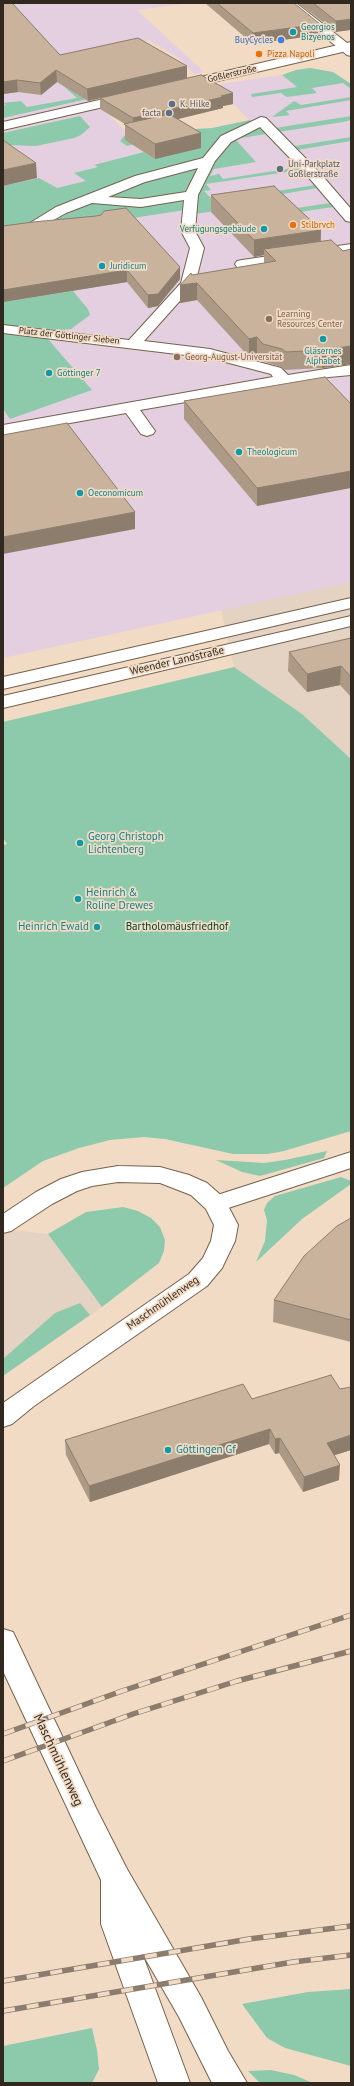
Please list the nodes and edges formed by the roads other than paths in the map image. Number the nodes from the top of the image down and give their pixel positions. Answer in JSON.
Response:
{"nodes":[{"id":1,"x":289,"y":3,"type":"edge"},
{"id":2,"x":349,"y":49,"type":"edge"},
{"id":3,"x":351,"y":62,"type":"edge"},
{"id":4,"x":168,"y":88,"type":"edge"},
{"id":5,"x":145,"y":94,"type":"edge"},
{"id":6,"x":3,"y":126,"type":"edge"},
{"id":7,"x":208,"y":161,"type":"junction"},
{"id":8,"x":191,"y":195,"type":"junction"},
{"id":9,"x":87,"y":200,"type":"junction"},
{"id":10,"x":351,"y":218,"type":"edge"},
{"id":11,"x":64,"y":225,"type":"edge"},
{"id":12,"x":351,"y":248,"type":"edge"},
{"id":13,"x":242,"y":264,"type":"dead end"},
{"id":14,"x":3,"y":329,"type":"edge"},
{"id":15,"x":134,"y":343,"type":"junction"},
{"id":16,"x":351,"y":370,"type":"edge"},
{"id":17,"x":284,"y":380,"type":"junction"},
{"id":18,"x":130,"y":408,"type":"junction"},
{"id":19,"x":3,"y":430,"type":"edge"},
{"id":20,"x":147,"y":431,"type":"dead end"},
{"id":21,"x":351,"y":603,"type":"edge"},
{"id":22,"x":351,"y":621,"type":"edge"},
{"id":23,"x":3,"y":683,"type":"edge"},
{"id":24,"x":3,"y":702,"type":"edge"},
{"id":25,"x":351,"y":1160,"type":"edge"},
{"id":26,"x":216,"y":1204,"type":"junction"},
{"id":27,"x":3,"y":1225,"type":"edge"},
{"id":28,"x":3,"y":1417,"type":"edge"},
{"id":29,"x":3,"y":1640,"type":"edge"},
{"id":30,"x":116,"y":1879,"type":"junction"},
{"id":31,"x":174,"y":2083,"type":"edge"},
{"id":32,"x":231,"y":2083,"type":"edge"}],
"edges":[{"from":1,"to":2,"type":"street"},
{"from":2,"to":3,"type":"street"},
{"from":2,"to":4,"type":"street","name":"Goßlerstraße"},
{"from":5,"to":6,"type":"street"},
{"from":7,"to":8,"type":"street"},
{"from":7,"to":9,"type":"street"},
{"from":7,"to":10,"type":"street"},
{"from":8,"to":9,"type":"street"},
{"from":8,"to":15,"type":"street","name":"Platz der Göttinger Sieben"},
{"from":9,"to":11,"type":"street"},
{"from":12,"to":13,"type":"street"},
{"from":14,"to":15,"type":"street","name":"Platz der Göttinger Sieben"},
{"from":15,"to":17,"type":"street","name":"Platz der Göttinger Sieben"},
{"from":16,"to":17,"type":"street"},
{"from":17,"to":18,"type":"street"},
{"from":18,"to":19,"type":"street"},
{"from":18,"to":20,"type":"street"},
{"from":21,"to":23,"type":"street","name":"Weender Landstraße"},
{"from":22,"to":24,"type":"street","name":"Weender Landstraße"},
{"from":25,"to":26,"type":"street"},
{"from":26,"to":27,"type":"street"},
{"from":26,"to":28,"type":"street","name":"Maschmühlenweg"},
{"from":29,"to":30,"type":"street","name":"Maschmühlenweg"},
{"from":30,"to":31,"type":"street","name":"Maschmühlenweg"},
{"from":30,"to":32,"type":"street","name":"Maschmühlenweg"}]}
